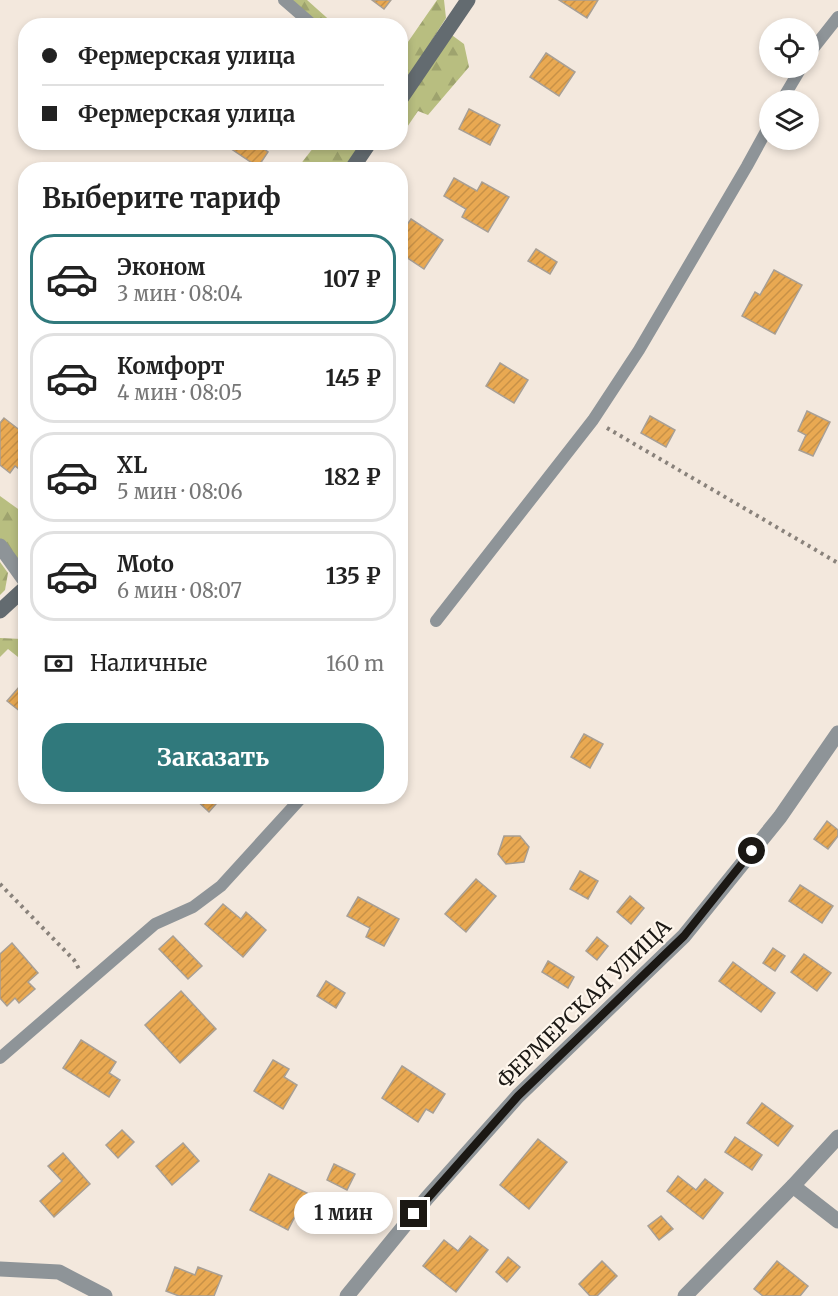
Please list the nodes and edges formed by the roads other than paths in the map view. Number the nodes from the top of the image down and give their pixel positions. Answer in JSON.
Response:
{"nodes":[{"id":1,"x":284,"y":0,"type":"edge"},
{"id":2,"x":468,"y":0,"type":"edge"},
{"id":3,"x":838,"y":17,"type":"edge"},
{"id":4,"x":305,"y":18,"type":"edge"},
{"id":5,"x":819,"y":42,"type":"edge"},
{"id":6,"x":408,"y":90,"type":"edge"},
{"id":7,"x":759,"y":144,"type":"edge"},
{"id":8,"x":0,"y":546,"type":"edge"},
{"id":9,"x":18,"y":571,"type":"edge"},
{"id":10,"x":18,"y":594,"type":"edge"},
{"id":11,"x":0,"y":611,"type":"edge"},
{"id":12,"x":436,"y":621,"type":"dead end"},
{"id":13,"x":838,"y":733,"type":"edge"},
{"id":14,"x":296,"y":804,"type":"edge"},
{"id":15,"x":0,"y":1058,"type":"edge"},
{"id":16,"x":838,"y":1137,"type":"edge"},
{"id":17,"x":794,"y":1186,"type":"junction"},
{"id":18,"x":838,"y":1221,"type":"edge"},
{"id":19,"x":0,"y":1269,"type":"edge"},
{"id":20,"x":105,"y":1296,"type":"edge"},
{"id":21,"x":347,"y":1296,"type":"edge"},
{"id":22,"x":685,"y":1296,"type":"edge"}],
"edges":[{"from":1,"to":4,"type":"lane"},
{"from":2,"to":6,"type":"street"},
{"from":3,"to":5,"type":"lane"},
{"from":7,"to":12,"type":"lane"},
{"from":8,"to":9,"type":"street"},
{"from":10,"to":11,"type":"street"},
{"from":13,"to":21,"type":"street","name":"ФЕРМЕРСКАЯ УЛИЦА"},
{"from":14,"to":15,"type":"lane"},
{"from":16,"to":17,"type":"street"},
{"from":17,"to":18,"type":"street"},
{"from":17,"to":22,"type":"street"},
{"from":19,"to":20,"type":"street"}]}
